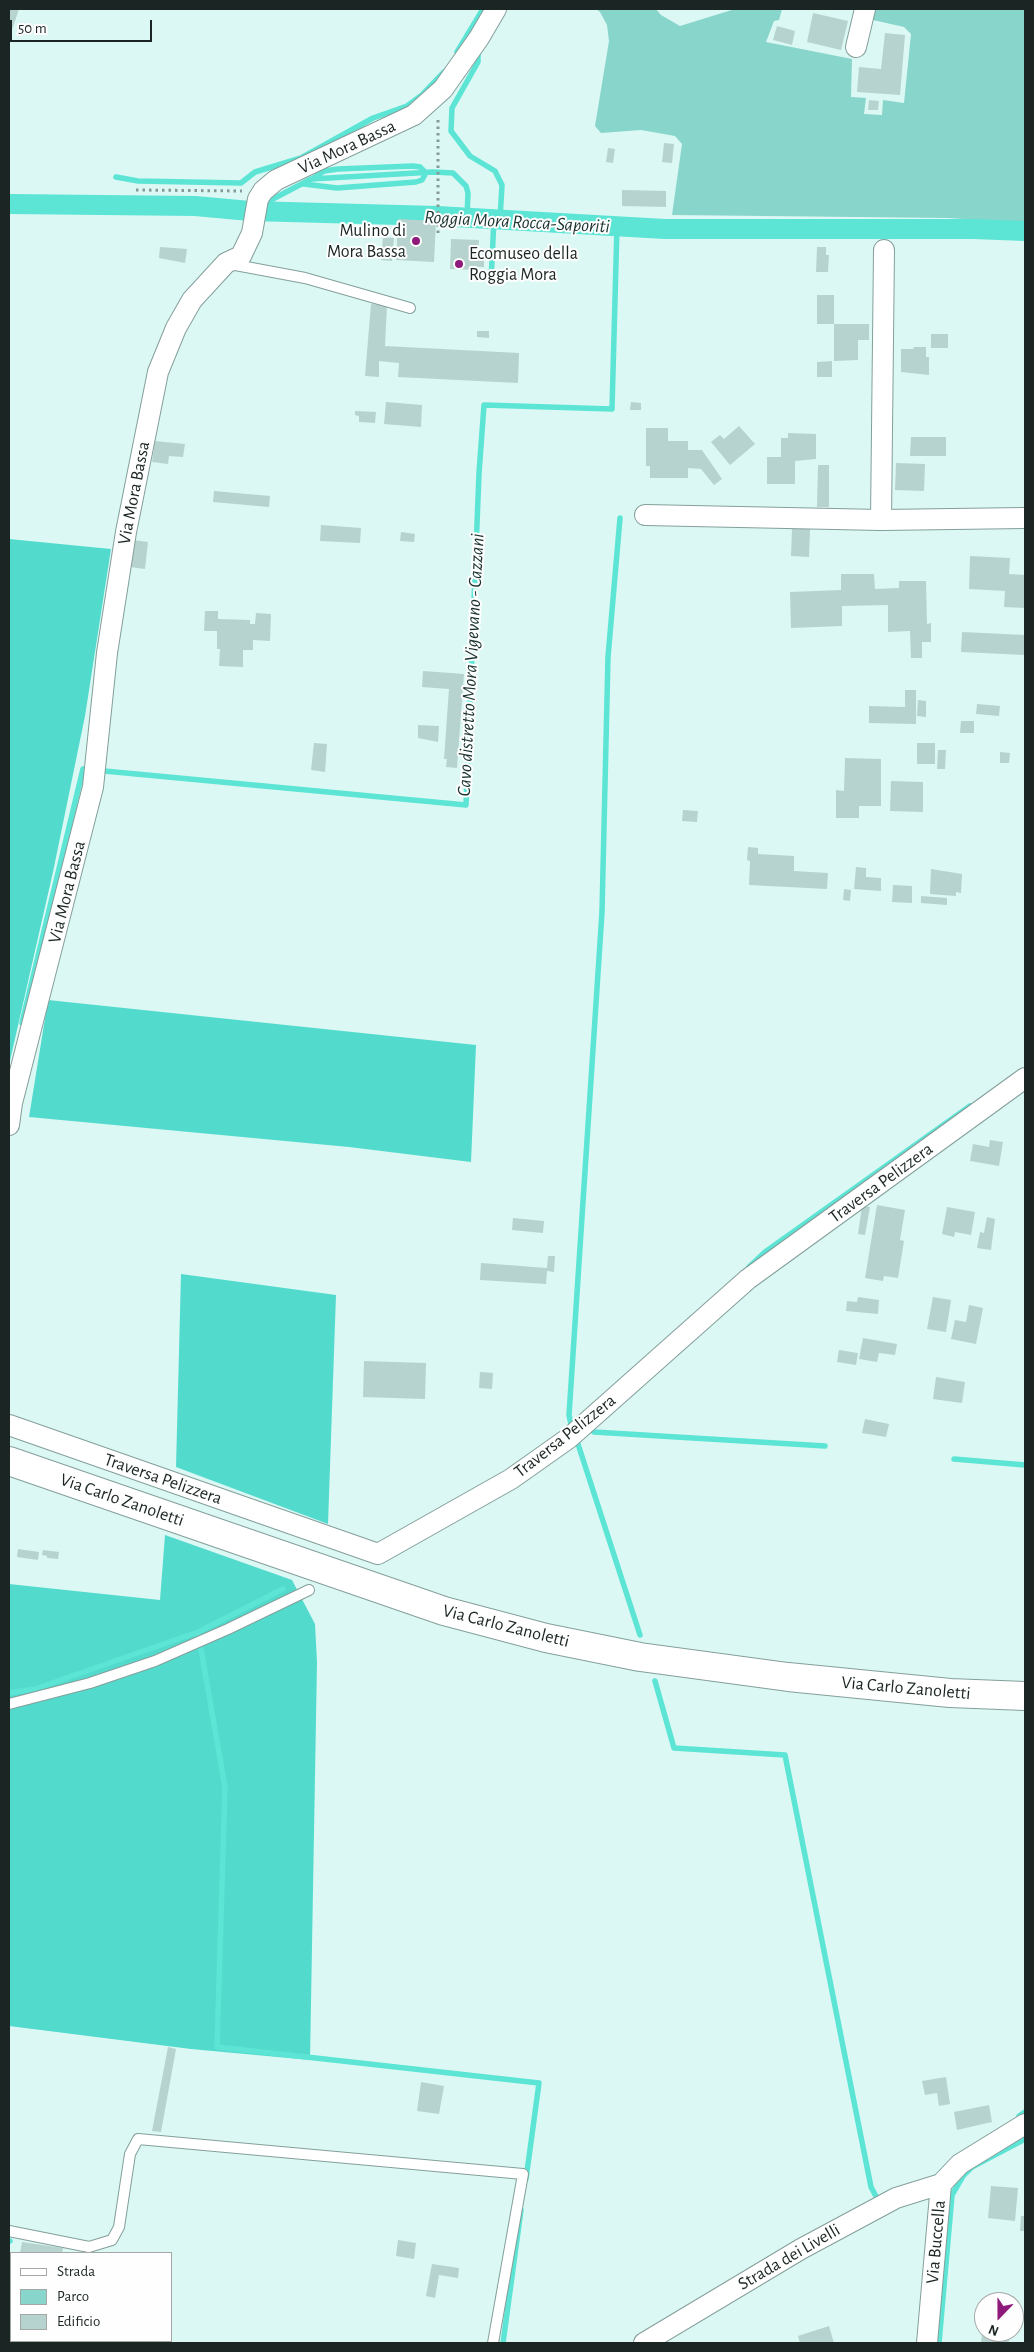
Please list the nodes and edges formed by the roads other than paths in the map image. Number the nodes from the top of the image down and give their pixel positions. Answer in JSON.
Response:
{"nodes":[{"id":1,"x":496,"y":9,"type":"edge"},
{"id":2,"x":865,"y":9,"type":"edge"},
{"id":3,"x":856,"y":46,"type":"dead end"},
{"id":4,"x":884,"y":250,"type":"dead end"},
{"id":5,"x":226,"y":263,"type":"junction"},
{"id":6,"x":410,"y":308,"type":"dead end"},
{"id":7,"x":645,"y":515,"type":"dead end"},
{"id":8,"x":1025,"y":518,"type":"edge"},
{"id":9,"x":881,"y":520,"type":"junction"},
{"id":10,"x":1025,"y":1078,"type":"edge"},
{"id":11,"x":9,"y":1125,"type":"edge"},
{"id":12,"x":9,"y":1425,"type":"edge"},
{"id":13,"x":9,"y":1461,"type":"edge"},
{"id":14,"x":309,"y":1590,"type":"dead end"},
{"id":15,"x":1025,"y":1696,"type":"edge"},
{"id":16,"x":9,"y":1704,"type":"edge"},
{"id":17,"x":1021,"y":2127,"type":"edge"},
{"id":18,"x":941,"y":2184,"type":"junction"},
{"id":19,"x":9,"y":2231,"type":"edge"},
{"id":20,"x":494,"y":2343,"type":"edge"},
{"id":21,"x":644,"y":2343,"type":"edge"},
{"id":22,"x":927,"y":2343,"type":"edge"}],
"edges":[{"from":1,"to":5,"type":"street","name":"Via Mora Bassa"},
{"from":2,"to":3,"type":"street"},
{"from":4,"to":9,"type":"street"},
{"from":5,"to":6,"type":"lane"},
{"from":5,"to":11,"type":"street","name":"Via Mora Bassa"},
{"from":7,"to":9,"type":"street"},
{"from":8,"to":9,"type":"street"},
{"from":10,"to":12,"type":"street","name":"Traversa Pelizzera"},
{"from":13,"to":15,"type":"main road","name":"Via Carlo Zanoletti"},
{"from":14,"to":16,"type":"lane"},
{"from":17,"to":18,"type":"street","name":"Via Buccella"},
{"from":18,"to":21,"type":"street","name":"Strada dei Livelli"},
{"from":18,"to":22,"type":"street","name":"Via Buccella"},
{"from":19,"to":20,"type":"lane"}]}
